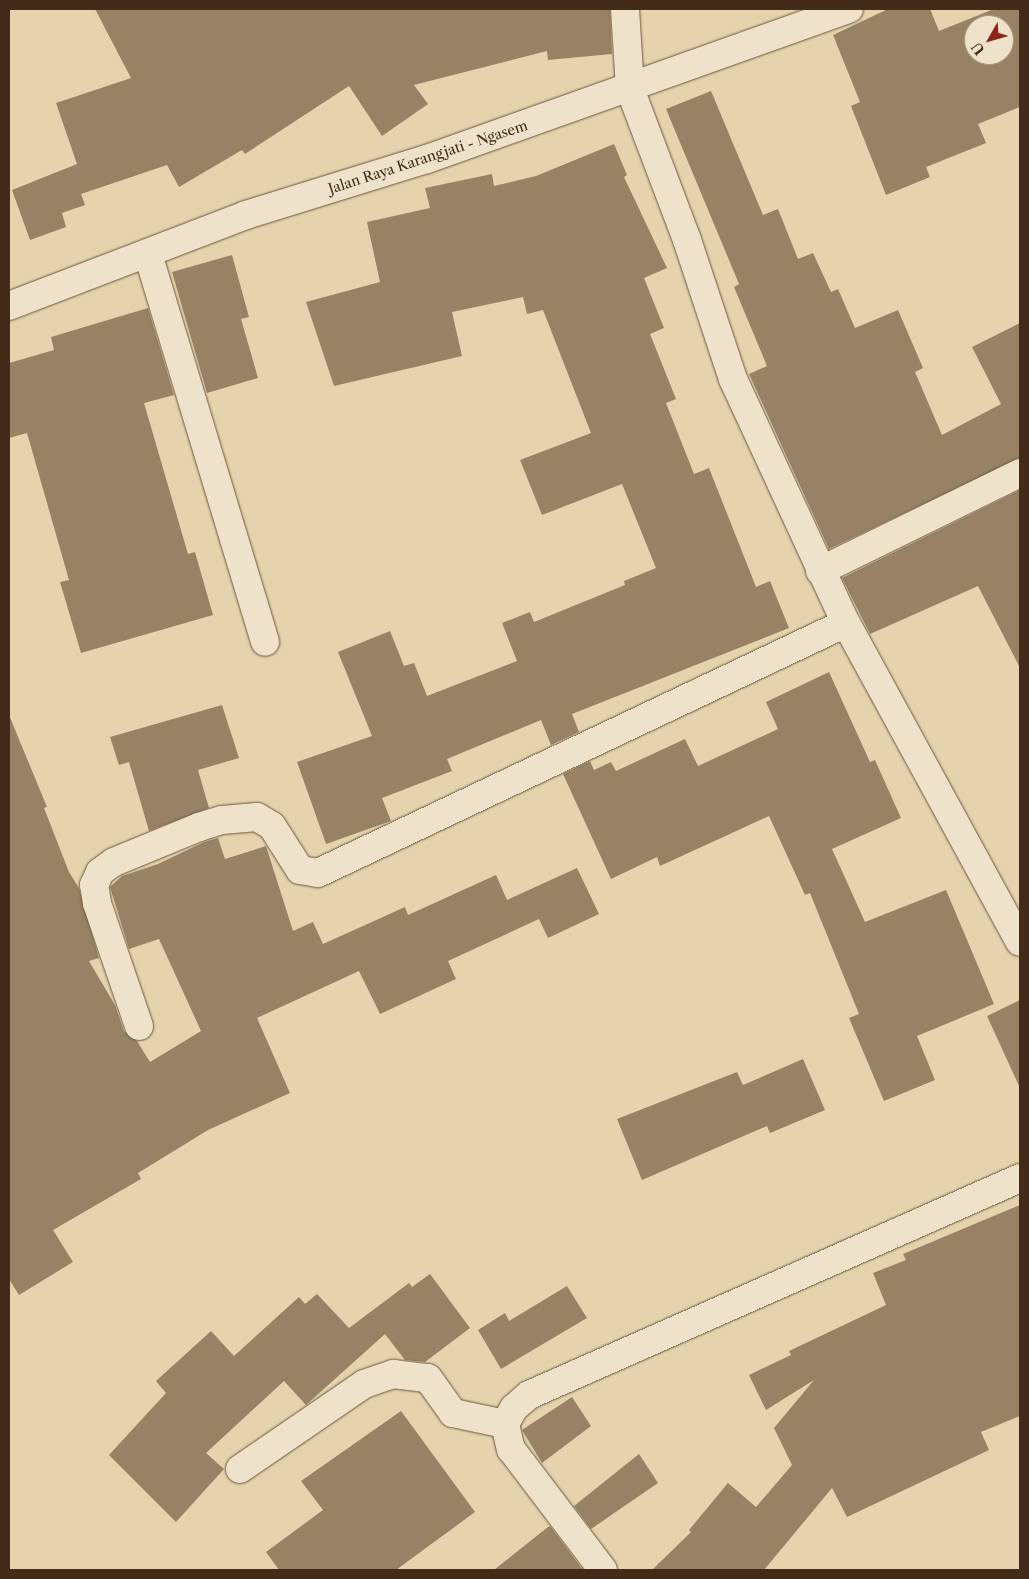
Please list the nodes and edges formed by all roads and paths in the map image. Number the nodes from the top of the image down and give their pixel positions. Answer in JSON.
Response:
{"nodes":[{"id":1,"x":625,"y":9,"type":"edge"},
{"id":2,"x":849,"y":9,"type":"edge"},
{"id":3,"x":630,"y":89,"type":"junction"},
{"id":4,"x":148,"y":254,"type":"junction"},
{"id":5,"x":9,"y":306,"type":"edge"},
{"id":6,"x":1020,"y":474,"type":"edge"},
{"id":7,"x":820,"y":571,"type":"junction"},
{"id":8,"x":846,"y":623,"type":"junction"},
{"id":9,"x":265,"y":642,"type":"dead end"},
{"id":10,"x":1020,"y":942,"type":"edge"},
{"id":11,"x":139,"y":1026,"type":"dead end"},
{"id":12,"x":1020,"y":1178,"type":"edge"},
{"id":13,"x":504,"y":1424,"type":"junction"},
{"id":14,"x":240,"y":1470,"type":"dead end"},
{"id":15,"x":603,"y":1570,"type":"edge"}],
"edges":[{"from":1,"to":3,"type":"street"},
{"from":2,"to":3,"type":"street","name":"Jalan Raya Karangjati - Ngasem"},
{"from":3,"to":4,"type":"street","name":"Jalan Raya Karangjati - Ngasem"},
{"from":3,"to":7,"type":"street"},
{"from":4,"to":5,"type":"street","name":"Jalan Raya Karangjati - Ngasem"},
{"from":4,"to":9,"type":"street"},
{"from":6,"to":7,"type":"street"},
{"from":7,"to":8,"type":"street"},
{"from":8,"to":10,"type":"street"},
{"from":8,"to":11,"type":"street"},
{"from":12,"to":13,"type":"street"},
{"from":13,"to":14,"type":"street"},
{"from":13,"to":15,"type":"street"}]}
